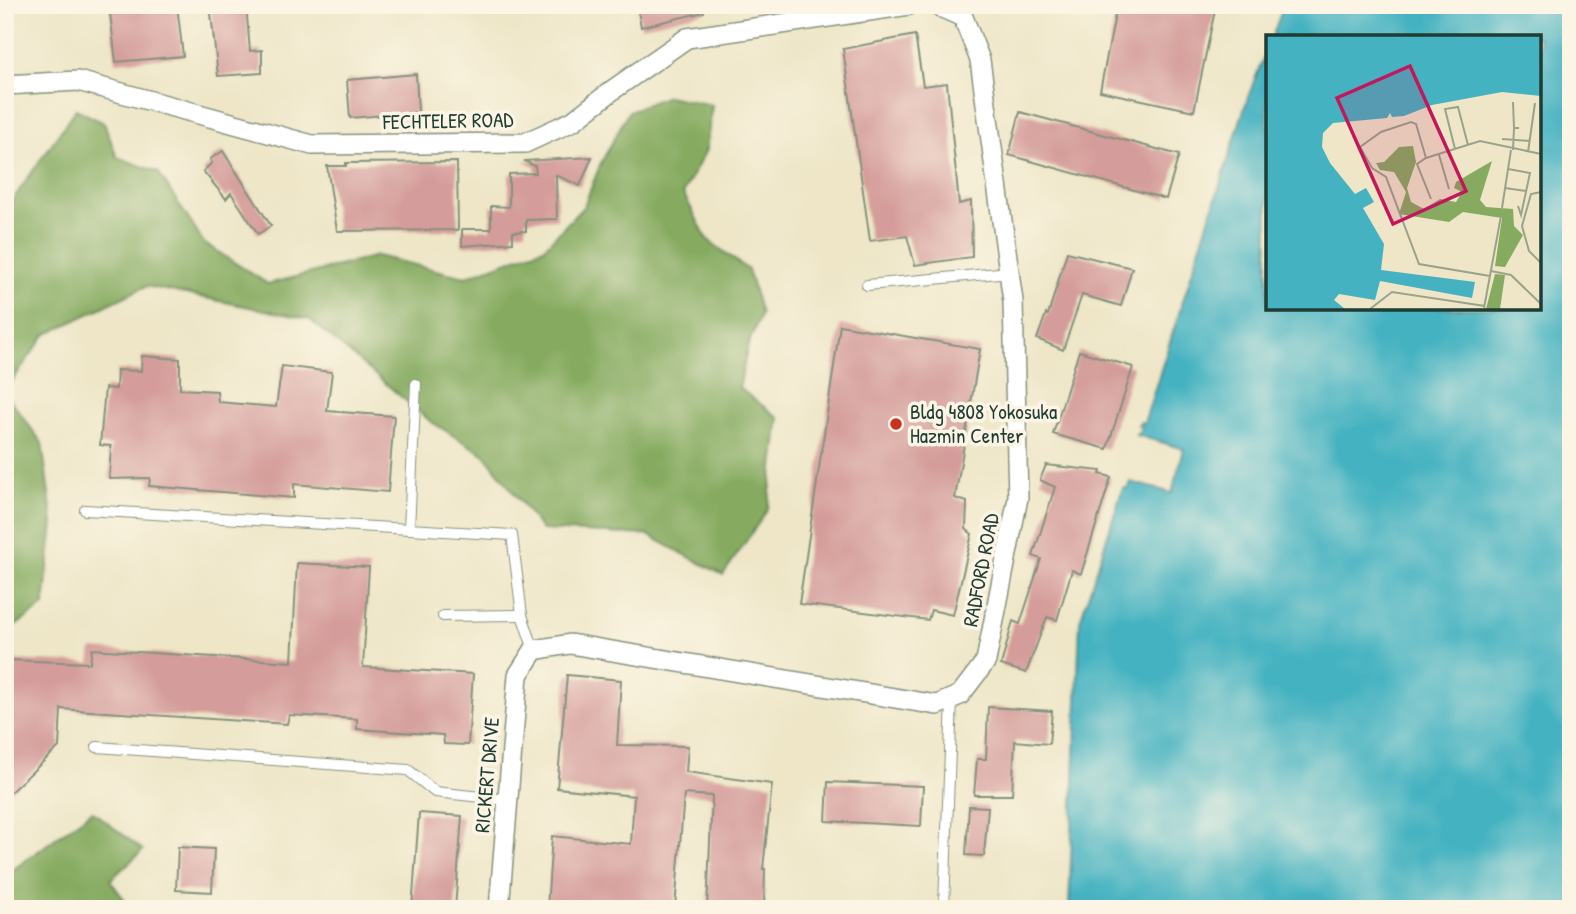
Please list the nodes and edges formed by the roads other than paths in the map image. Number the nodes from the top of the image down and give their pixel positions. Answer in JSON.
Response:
{"nodes":[{"id":1,"x":909,"y":5,"type":"edge"},
{"id":2,"x":934,"y":5,"type":"edge"},
{"id":3,"x":5,"y":85,"type":"edge"},
{"id":4,"x":1010,"y":272,"type":"junction"},
{"id":5,"x":867,"y":285,"type":"dead end"},
{"id":6,"x":416,"y":384,"type":"dead end"},
{"id":7,"x":85,"y":510,"type":"dead end"},
{"id":8,"x":409,"y":529,"type":"junction"},
{"id":9,"x":522,"y":615,"type":"junction"},
{"id":10,"x":443,"y":616,"type":"dead end"},
{"id":11,"x":534,"y":650,"type":"junction"},
{"id":12,"x":952,"y":699,"type":"junction"},
{"id":13,"x":97,"y":747,"type":"dead end"},
{"id":14,"x":508,"y":800,"type":"junction"},
{"id":15,"x":944,"y":906,"type":"dead end"},
{"id":16,"x":499,"y":909,"type":"edge"}],
"edges":[{"from":1,"to":3,"type":"street","name":"FECHTELER ROAD"},
{"from":2,"to":4,"type":"street","name":"RADFORD ROAD"},
{"from":4,"to":5,"type":"lane"},
{"from":4,"to":12,"type":"street","name":"RADFORD ROAD"},
{"from":6,"to":8,"type":"lane"},
{"from":7,"to":8,"type":"lane"},
{"from":8,"to":9,"type":"lane"},
{"from":9,"to":10,"type":"lane"},
{"from":9,"to":11,"type":"lane"},
{"from":11,"to":12,"type":"street"},
{"from":11,"to":14,"type":"street","name":"RICKERT DRIVE"},
{"from":12,"to":15,"type":"lane"},
{"from":13,"to":14,"type":"lane"},
{"from":14,"to":16,"type":"street","name":"RICKERT DRIVE"}]}
